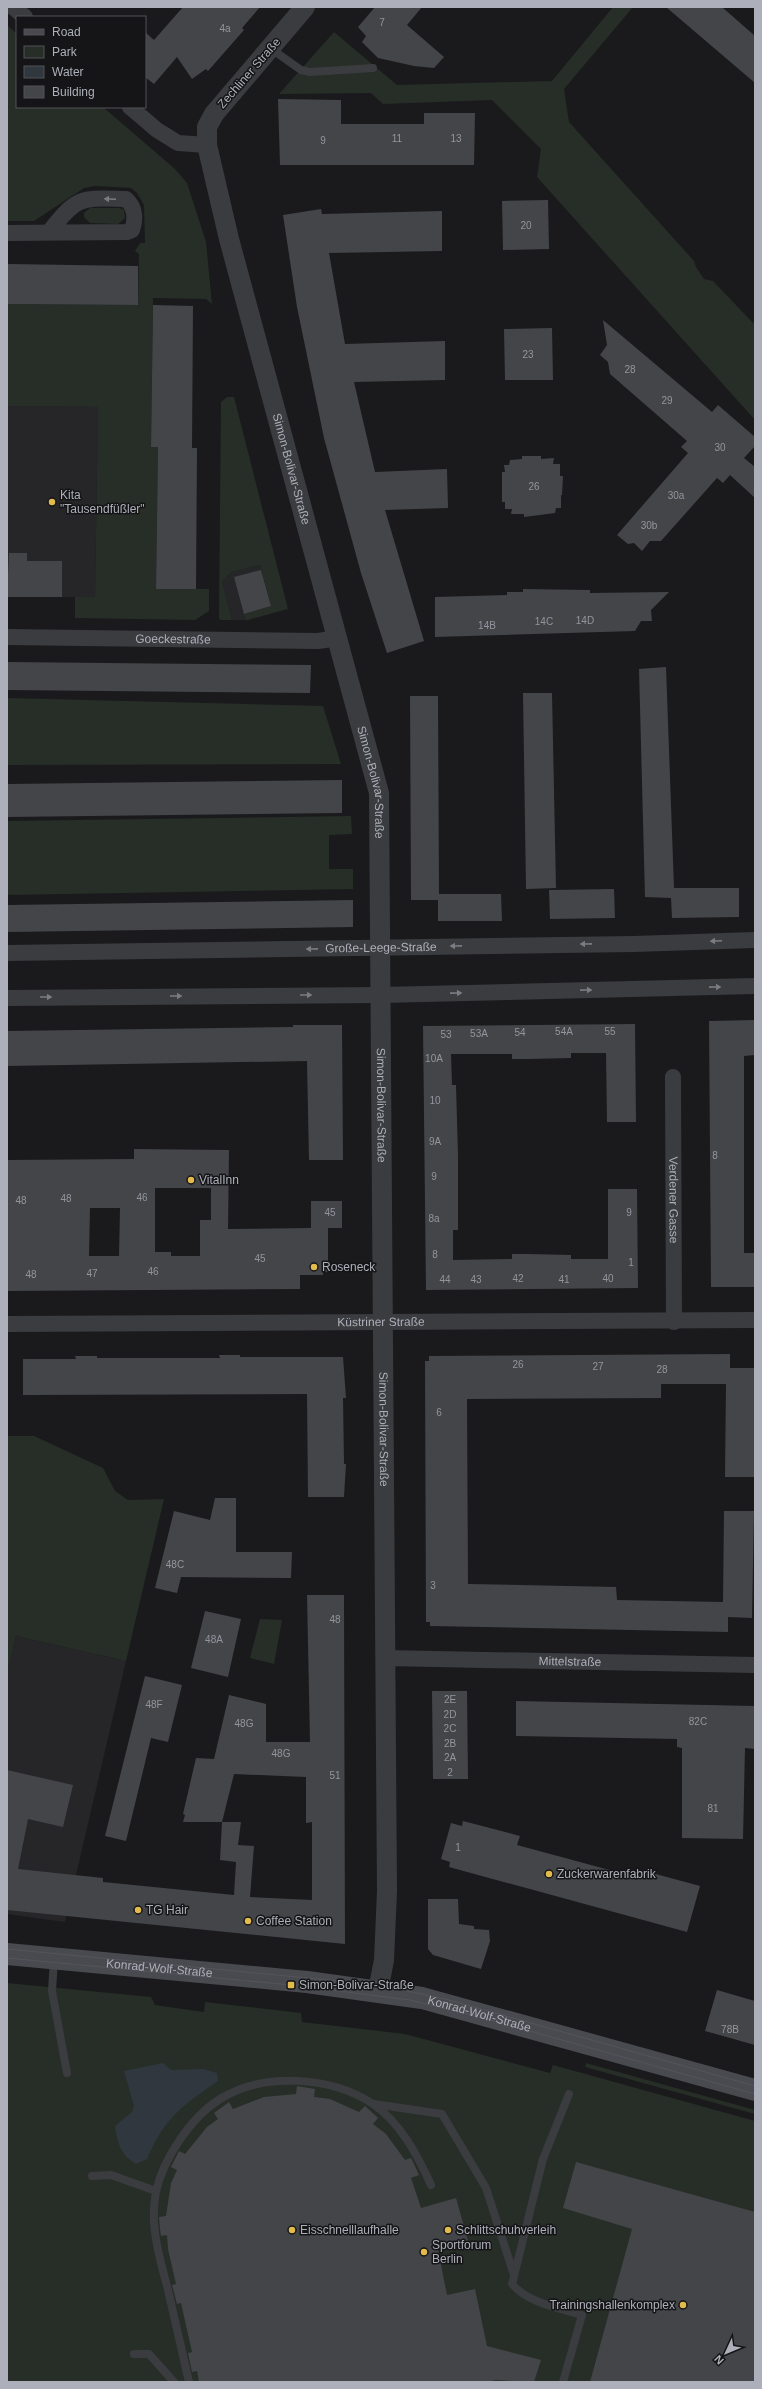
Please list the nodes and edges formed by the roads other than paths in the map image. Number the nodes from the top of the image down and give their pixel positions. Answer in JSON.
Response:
{"nodes":[{"id":1,"x":13,"y":7,"type":"edge"},
{"id":2,"x":306,"y":7,"type":"edge"},
{"id":3,"x":24,"y":16,"type":"edge"},
{"id":4,"x":270,"y":48,"type":"junction"},
{"id":5,"x":373,"y":68,"type":"dead end"},
{"id":6,"x":131,"y":108,"type":"edge"},
{"id":7,"x":207,"y":145,"type":"junction"},
{"id":8,"x":49,"y":232,"type":"junction"},
{"id":9,"x":7,"y":233,"type":"edge"},
{"id":10,"x":229,"y":239,"type":"joint"},
{"id":11,"x":7,"y":637,"type":"edge"},
{"id":12,"x":338,"y":638,"type":"junction"},
{"id":13,"x":755,"y":940,"type":"edge"},
{"id":14,"x":382,"y":947,"type":"junction"},
{"id":15,"x":7,"y":953,"type":"edge"},
{"id":16,"x":755,"y":986,"type":"edge"},
{"id":17,"x":381,"y":995,"type":"junction"},
{"id":18,"x":7,"y":998,"type":"edge"},
{"id":19,"x":673,"y":1077,"type":"dead end"},
{"id":20,"x":755,"y":1320,"type":"edge"},
{"id":21,"x":674,"y":1322,"type":"junction"},
{"id":22,"x":383,"y":1323,"type":"junction"},
{"id":23,"x":7,"y":1324,"type":"edge"},
{"id":24,"x":384,"y":1658,"type":"junction"},
{"id":25,"x":755,"y":1665,"type":"edge"},
{"id":26,"x":7,"y":1954,"type":"edge"},
{"id":27,"x":54,"y":1959,"type":"junction"},
{"id":28,"x":378,"y":1991,"type":"junction"},
{"id":29,"x":67,"y":2073,"type":"dead end"},
{"id":30,"x":755,"y":2090,"type":"edge"},
{"id":31,"x":569,"y":2094,"type":"dead end"},
{"id":32,"x":374,"y":2104,"type":"junction"},
{"id":33,"x":92,"y":2176,"type":"dead end"},
{"id":34,"x":431,"y":2185,"type":"dead end"},
{"id":35,"x":156,"y":2191,"type":"junction"},
{"id":36,"x":514,"y":2272,"type":"junction"},
{"id":37,"x":134,"y":2354,"type":"dead end"},
{"id":38,"x":174,"y":2382,"type":"edge"},
{"id":39,"x":189,"y":2382,"type":"edge"},
{"id":40,"x":563,"y":2382,"type":"edge"}],
"edges":[{"from":1,"to":3,"type":"street"},
{"from":2,"to":4,"type":"street","name":"Zechliner Straße"},
{"from":4,"to":5,"type":"lane"},
{"from":4,"to":7,"type":"street","name":"Zechliner Straße"},
{"from":6,"to":7,"type":"street"},
{"from":7,"to":10,"type":"street","name":"Zechliner Straße"},
{"from":8,"to":8,"type":"street","one_way":true},
{"from":8,"to":9,"type":"street"},
{"from":10,"to":12,"type":"street","name":"Simon-Bolivar-Straße"},
{"from":11,"to":12,"type":"street","name":"Goeckestraße"},
{"from":12,"to":14,"type":"street","name":"Simon-Bolivar-Straße"},
{"from":13,"to":14,"type":"street","name":"Große-Leege-Straße","one_way":true},
{"from":14,"to":15,"type":"street","name":"Große-Leege-Straße","one_way":true},
{"from":14,"to":17,"type":"street","name":"Simon-Bolivar-Straße"},
{"from":17,"to":16,"type":"street","one_way":true},
{"from":18,"to":17,"type":"street","one_way":true},
{"from":17,"to":22,"type":"street","name":"Simon-Bolivar-Straße"},
{"from":19,"to":21,"type":"street","name":"Verdener Gasse"},
{"from":20,"to":21,"type":"street","name":"Küstriner Straße"},
{"from":21,"to":22,"type":"street","name":"Küstriner Straße"},
{"from":22,"to":23,"type":"street","name":"Küstriner Straße"},
{"from":22,"to":24,"type":"street","name":"Simon-Bolivar-Straße"},
{"from":24,"to":25,"type":"street","name":"Mittelstraße"},
{"from":24,"to":28,"type":"street","name":"Simon-Bolivar-Straße"},
{"from":26,"to":27,"type":"main road","name":"Konrad-Wolf-Straße"},
{"from":27,"to":28,"type":"main road","name":"Konrad-Wolf-Straße"},
{"from":27,"to":29,"type":"lane"},
{"from":28,"to":30,"type":"main road","name":"Konrad-Wolf-Straße"},
{"from":31,"to":36,"type":"lane"},
{"from":32,"to":34,"type":"lane"},
{"from":32,"to":35,"type":"lane"},
{"from":32,"to":36,"type":"lane"},
{"from":33,"to":35,"type":"lane"},
{"from":35,"to":39,"type":"lane"},
{"from":36,"to":40,"type":"lane"},
{"from":37,"to":38,"type":"lane"}]}
